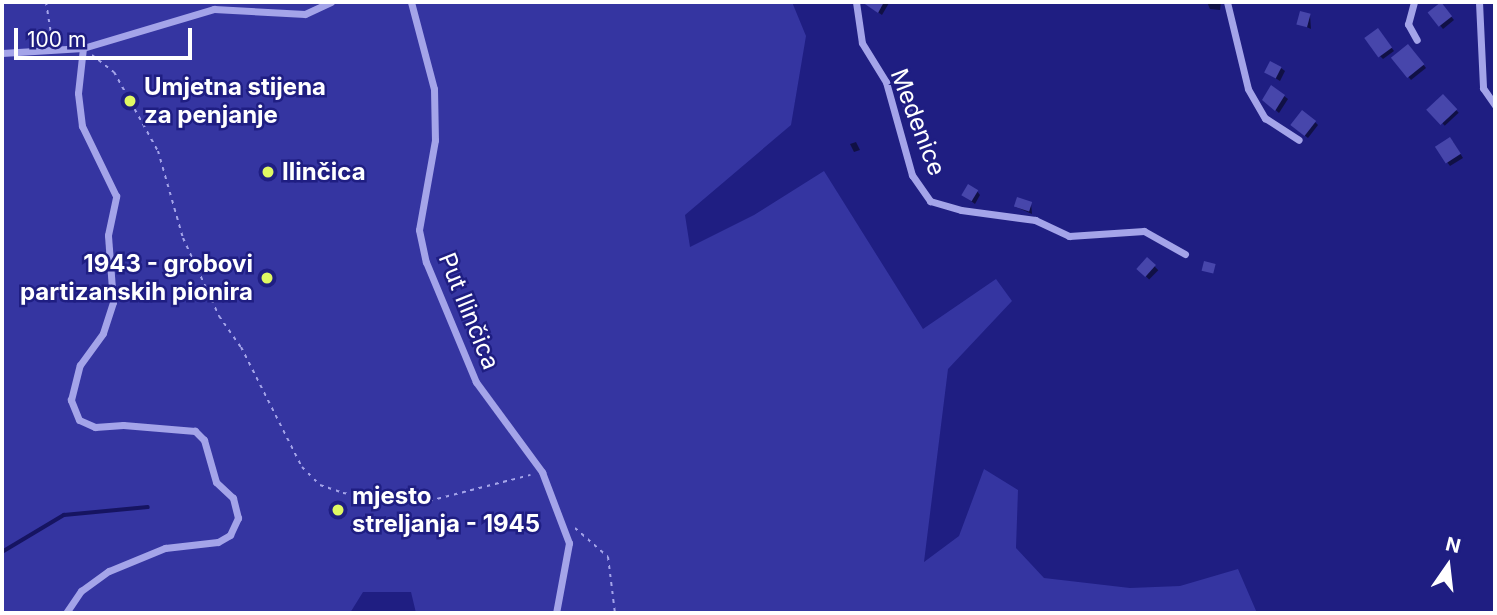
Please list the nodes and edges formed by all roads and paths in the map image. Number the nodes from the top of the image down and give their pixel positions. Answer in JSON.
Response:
{"nodes":[{"id":1,"x":46,"y":2,"type":"edge"},
{"id":2,"x":331,"y":2,"type":"edge"},
{"id":3,"x":411,"y":2,"type":"edge"},
{"id":4,"x":856,"y":2,"type":"edge"},
{"id":5,"x":1227,"y":2,"type":"edge"},
{"id":6,"x":1414,"y":2,"type":"edge"},
{"id":7,"x":1479,"y":2,"type":"edge"},
{"id":8,"x":1418,"y":40,"type":"dead end"},
{"id":9,"x":83,"y":48,"type":"junction"},
{"id":10,"x":54,"y":52,"type":"junction"},
{"id":11,"x":2,"y":53,"type":"edge"},
{"id":12,"x":1495,"y":105,"type":"edge"},
{"id":13,"x":1299,"y":141,"type":"dead end"},
{"id":14,"x":1185,"y":254,"type":"dead end"},
{"id":15,"x":542,"y":472,"type":"junction"},
{"id":16,"x":557,"y":513,"type":"junction"},
{"id":17,"x":66,"y":613,"type":"edge"},
{"id":18,"x":556,"y":613,"type":"edge"},
{"id":19,"x":615,"y":613,"type":"edge"}],
"edges":[{"from":1,"to":10,"type":"path"},
{"from":2,"to":9,"type":"street"},
{"from":3,"to":15,"type":"street","name":"Put Ilinčica"},
{"from":4,"to":14,"type":"street","name":"Medenice"},
{"from":5,"to":13,"type":"street"},
{"from":6,"to":8,"type":"street"},
{"from":7,"to":12,"type":"street"},
{"from":9,"to":10,"type":"street"},
{"from":9,"to":15,"type":"path"},
{"from":9,"to":17,"type":"street"},
{"from":10,"to":11,"type":"street"},
{"from":15,"to":16,"type":"street","name":"Put Ilinčica"},
{"from":16,"to":18,"type":"street","name":"Put Ilinčica"},
{"from":16,"to":19,"type":"path"}]}
